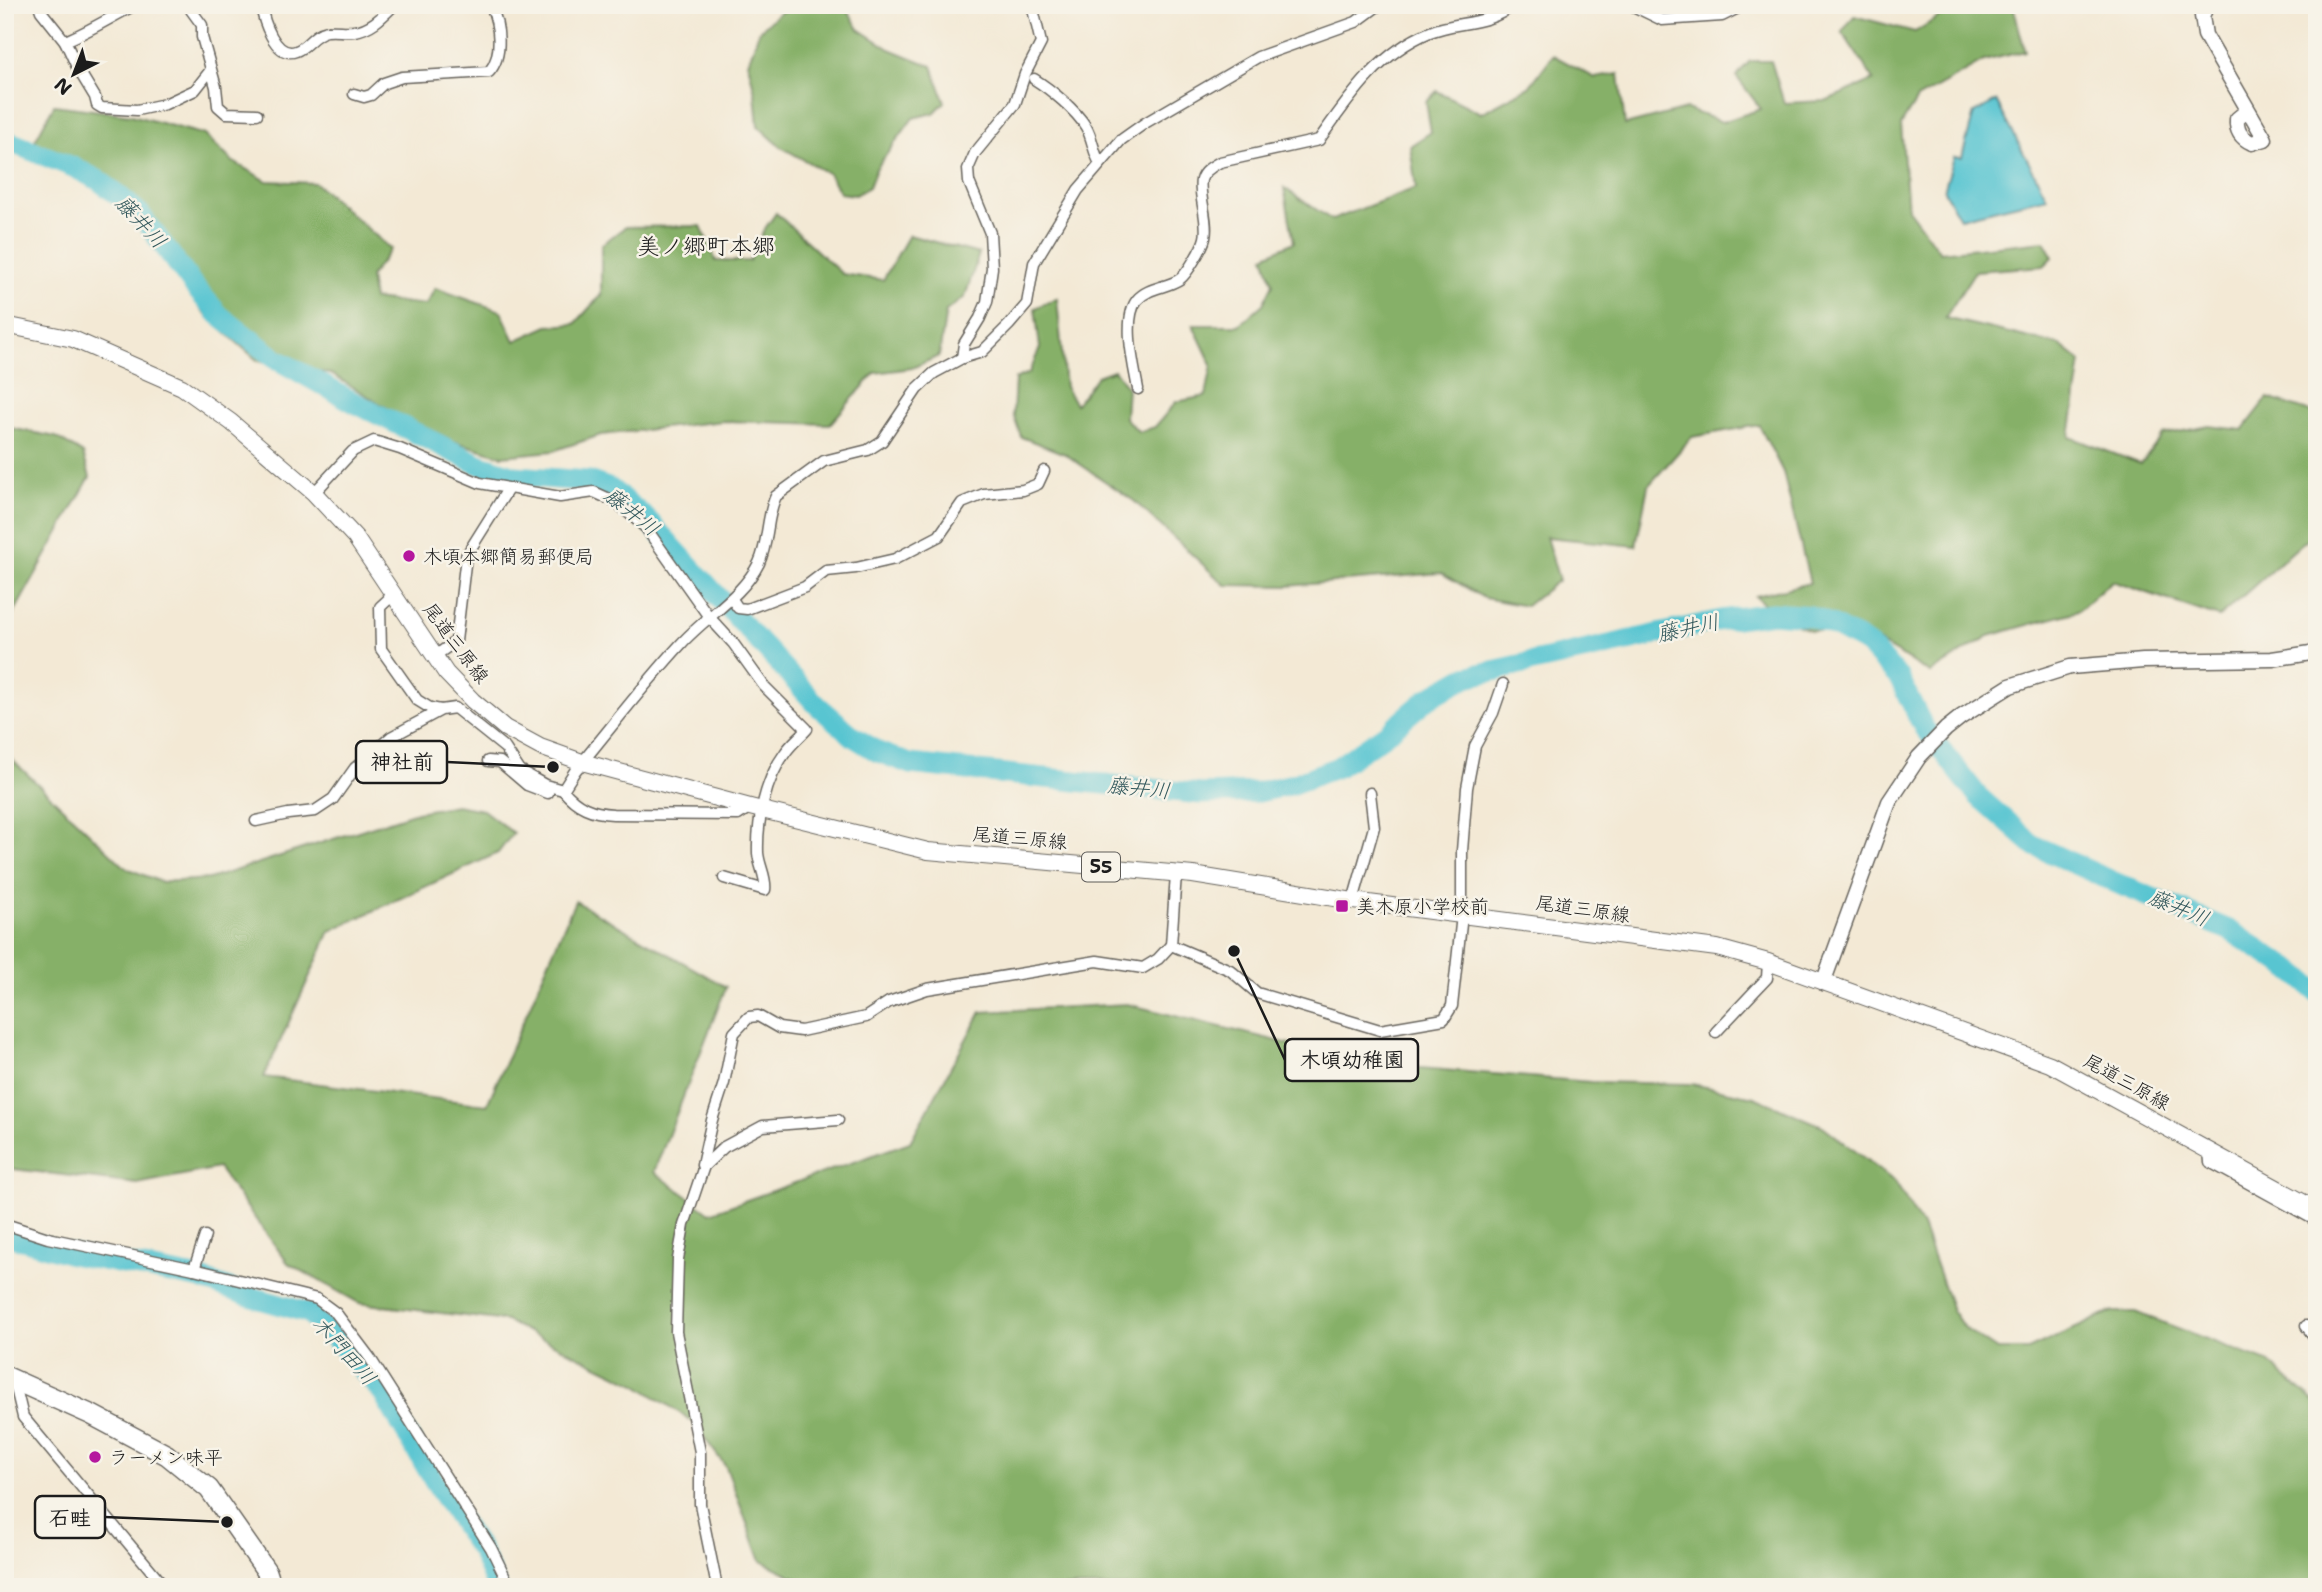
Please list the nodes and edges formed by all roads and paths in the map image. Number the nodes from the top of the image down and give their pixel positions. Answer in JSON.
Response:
{"nodes":[{"id":1,"x":39,"y":5,"type":"edge"},
{"id":2,"x":135,"y":5,"type":"edge"},
{"id":3,"x":192,"y":5,"type":"edge"},
{"id":4,"x":261,"y":5,"type":"edge"},
{"id":5,"x":394,"y":5,"type":"edge"},
{"id":6,"x":491,"y":5,"type":"edge"},
{"id":7,"x":1032,"y":5,"type":"edge"},
{"id":8,"x":1379,"y":5,"type":"edge"},
{"id":9,"x":1513,"y":5,"type":"edge"},
{"id":10,"x":1631,"y":5,"type":"edge"},
{"id":11,"x":1740,"y":5,"type":"edge"},
{"id":12,"x":2207,"y":5,"type":"edge"},
{"id":13,"x":1360,"y":11,"type":"edge"},
{"id":14,"x":65,"y":41,"type":"junction"},
{"id":15,"x":1041,"y":43,"type":"junction"},
{"id":16,"x":210,"y":71,"type":"junction"},
{"id":17,"x":1034,"y":79,"type":"junction"},
{"id":18,"x":354,"y":94,"type":"dead end"},
{"id":19,"x":1015,"y":104,"type":"junction"},
{"id":20,"x":2248,"y":110,"type":"dead end"},
{"id":21,"x":257,"y":114,"type":"dead end"},
{"id":22,"x":1100,"y":163,"type":"junction"},
{"id":23,"x":5,"y":325,"type":"edge"},
{"id":24,"x":962,"y":358,"type":"junction"},
{"id":25,"x":1138,"y":389,"type":"dead end"},
{"id":26,"x":1044,"y":471,"type":"dead end"},
{"id":27,"x":508,"y":489,"type":"junction"},
{"id":28,"x":314,"y":493,"type":"junction"},
{"id":29,"x":394,"y":594,"type":"junction"},
{"id":30,"x":732,"y":599,"type":"junction"},
{"id":31,"x":709,"y":617,"type":"junction"},
{"id":32,"x":2317,"y":652,"type":"edge"},
{"id":33,"x":435,"y":656,"type":"junction"},
{"id":34,"x":1503,"y":684,"type":"dead end"},
{"id":35,"x":441,"y":710,"type":"junction"},
{"id":36,"x":488,"y":761,"type":"dead end"},
{"id":37,"x":582,"y":762,"type":"junction"},
{"id":38,"x":563,"y":790,"type":"junction"},
{"id":39,"x":1370,"y":793,"type":"dead end"},
{"id":40,"x":756,"y":808,"type":"junction"},
{"id":41,"x":256,"y":821,"type":"dead end"},
{"id":42,"x":1176,"y":874,"type":"junction"},
{"id":43,"x":724,"y":878,"type":"dead end"},
{"id":44,"x":1353,"y":901,"type":"junction"},
{"id":45,"x":1462,"y":915,"type":"junction"},
{"id":46,"x":1171,"y":945,"type":"junction"},
{"id":47,"x":1768,"y":962,"type":"junction"},
{"id":48,"x":1823,"y":983,"type":"junction"},
{"id":49,"x":1716,"y":1032,"type":"dead end"},
{"id":50,"x":838,"y":1120,"type":"dead end"},
{"id":51,"x":2209,"y":1151,"type":"junction"},
{"id":52,"x":704,"y":1166,"type":"junction"},
{"id":53,"x":2317,"y":1210,"type":"edge"},
{"id":54,"x":2317,"y":1221,"type":"edge"},
{"id":55,"x":5,"y":1224,"type":"edge"},
{"id":56,"x":205,"y":1236,"type":"dead end"},
{"id":57,"x":194,"y":1269,"type":"junction"},
{"id":58,"x":2306,"y":1326,"type":"dead end"},
{"id":59,"x":2317,"y":1340,"type":"edge"},
{"id":60,"x":10,"y":1378,"type":"edge"},
{"id":61,"x":165,"y":1587,"type":"edge"},
{"id":62,"x":272,"y":1587,"type":"edge"},
{"id":63,"x":510,"y":1587,"type":"edge"},
{"id":64,"x":717,"y":1587,"type":"edge"}],
"edges":[{"from":1,"to":14,"type":"street"},
{"from":2,"to":14,"type":"street"},
{"from":3,"to":16,"type":"street"},
{"from":4,"to":5,"type":"street"},
{"from":6,"to":18,"type":"street"},
{"from":7,"to":15,"type":"street"},
{"from":8,"to":13,"type":"street"},
{"from":9,"to":25,"type":"street"},
{"from":10,"to":11,"type":"street"},
{"from":12,"to":20,"type":"street"},
{"from":13,"to":22,"type":"street"},
{"from":14,"to":16,"type":"street"},
{"from":15,"to":17,"type":"street"},
{"from":15,"to":19,"type":"street"},
{"from":16,"to":21,"type":"street"},
{"from":17,"to":19,"type":"street"},
{"from":17,"to":22,"type":"street"},
{"from":19,"to":24,"type":"street"},
{"from":22,"to":24,"type":"street"},
{"from":23,"to":28,"type":"main road","name":"尾道三原線","number":"55"},
{"from":24,"to":30,"type":"street"},
{"from":26,"to":30,"type":"street"},
{"from":27,"to":28,"type":"street"},
{"from":27,"to":31,"type":"street"},
{"from":27,"to":33,"type":"street"},
{"from":28,"to":29,"type":"main road","name":"尾道三原線","number":"55"},
{"from":29,"to":33,"type":"main road","name":"尾道三原線","number":"55"},
{"from":29,"to":35,"type":"street"},
{"from":30,"to":31,"type":"street"},
{"from":31,"to":37,"type":"street"},
{"from":31,"to":40,"type":"street"},
{"from":32,"to":48,"type":"street"},
{"from":33,"to":37,"type":"main road","name":"尾道三原線","number":"55"},
{"from":34,"to":45,"type":"street"},
{"from":35,"to":38,"type":"street"},
{"from":35,"to":41,"type":"street"},
{"from":36,"to":38,"type":"street"},
{"from":37,"to":38,"type":"street"},
{"from":37,"to":40,"type":"main road","name":"尾道三原線","number":"55"},
{"from":38,"to":40,"type":"street"},
{"from":39,"to":44,"type":"street"},
{"from":40,"to":42,"type":"main road","name":"尾道三原線","number":"55"},
{"from":40,"to":43,"type":"street"},
{"from":42,"to":44,"type":"main road","name":"尾道三原線","number":"55"},
{"from":42,"to":46,"type":"street"},
{"from":44,"to":45,"type":"main road","name":"尾道三原線","number":"55"},
{"from":45,"to":46,"type":"street"},
{"from":45,"to":47,"type":"main road","name":"尾道三原線","number":"55"},
{"from":46,"to":52,"type":"street"},
{"from":47,"to":48,"type":"main road","name":"尾道三原線","number":"55"},
{"from":47,"to":49,"type":"street"},
{"from":48,"to":51,"type":"main road","name":"尾道三原線","number":"55"},
{"from":50,"to":52,"type":"street"},
{"from":51,"to":53,"type":"main road","name":"尾道三原線","number":"55"},
{"from":51,"to":54,"type":"street"},
{"from":52,"to":64,"type":"street"},
{"from":55,"to":57,"type":"street"},
{"from":56,"to":57,"type":"street"},
{"from":57,"to":63,"type":"street"},
{"from":58,"to":59,"type":"street"},
{"from":60,"to":61,"type":"street"},
{"from":60,"to":62,"type":"highway"}]}
